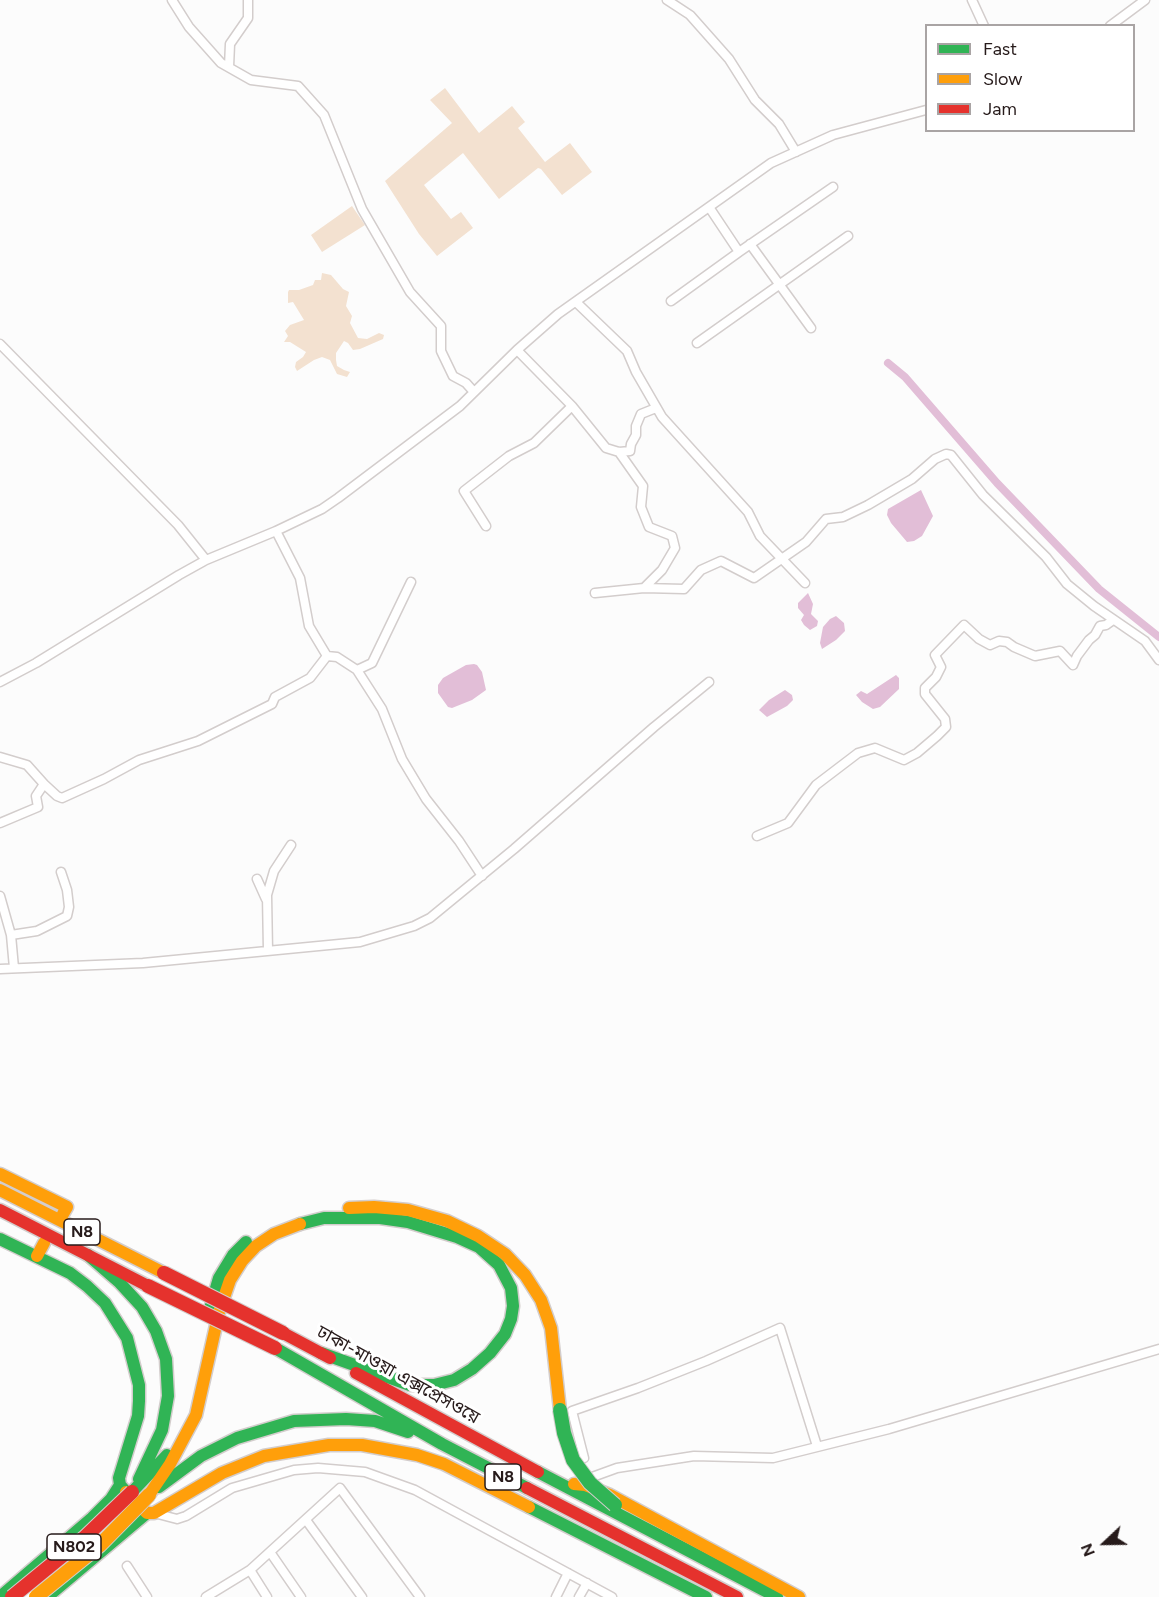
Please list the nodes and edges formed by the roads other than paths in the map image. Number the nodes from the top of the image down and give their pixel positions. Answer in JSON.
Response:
{"nodes":[{"id":1,"x":172,"y":0,"type":"edge"},
{"id":2,"x":248,"y":0,"type":"edge"},
{"id":3,"x":667,"y":0,"type":"edge"},
{"id":4,"x":972,"y":0,"type":"edge"},
{"id":5,"x":1142,"y":1,"type":"edge"},
{"id":6,"x":983,"y":24,"type":"edge"},
{"id":7,"x":1113,"y":24,"type":"edge"},
{"id":8,"x":229,"y":67,"type":"junction"},
{"id":9,"x":925,"y":111,"type":"edge"},
{"id":10,"x":796,"y":152,"type":"junction"},
{"id":11,"x":833,"y":187,"type":"dead end"},
{"id":12,"x":709,"y":207,"type":"junction"},
{"id":13,"x":848,"y":236,"type":"dead end"},
{"id":14,"x":750,"y":244,"type":"junction"},
{"id":15,"x":739,"y":252,"type":"junction"},
{"id":16,"x":780,"y":284,"type":"junction"},
{"id":17,"x":671,"y":301,"type":"dead end"},
{"id":18,"x":577,"y":303,"type":"junction"},
{"id":19,"x":812,"y":328,"type":"dead end"},
{"id":20,"x":697,"y":342,"type":"dead end"},
{"id":21,"x":0,"y":344,"type":"edge"},
{"id":22,"x":517,"y":350,"type":"junction"},
{"id":23,"x":474,"y":392,"type":"junction"},
{"id":24,"x":572,"y":406,"type":"junction"},
{"id":25,"x":657,"y":408,"type":"junction"},
{"id":26,"x":620,"y":452,"type":"junction"},
{"id":27,"x":486,"y":526,"type":"dead end"},
{"id":28,"x":276,"y":531,"type":"junction"},
{"id":29,"x":206,"y":560,"type":"junction"},
{"id":30,"x":781,"y":560,"type":"junction"},
{"id":31,"x":411,"y":582,"type":"dead end"},
{"id":32,"x":805,"y":583,"type":"dead end"},
{"id":33,"x":644,"y":588,"type":"junction"},
{"id":34,"x":595,"y":593,"type":"dead end"},
{"id":35,"x":1113,"y":620,"type":"junction"},
{"id":36,"x":327,"y":656,"type":"junction"},
{"id":37,"x":1159,"y":660,"type":"edge"},
{"id":38,"x":357,"y":670,"type":"junction"},
{"id":39,"x":0,"y":682,"type":"edge"},
{"id":40,"x":709,"y":682,"type":"dead end"},
{"id":41,"x":0,"y":757,"type":"edge"},
{"id":42,"x":44,"y":784,"type":"junction"},
{"id":43,"x":0,"y":823,"type":"edge"},
{"id":44,"x":757,"y":836,"type":"dead end"},
{"id":45,"x":291,"y":845,"type":"dead end"},
{"id":46,"x":61,"y":872,"type":"dead end"},
{"id":47,"x":482,"y":876,"type":"junction"},
{"id":48,"x":257,"y":879,"type":"dead end"},
{"id":49,"x":0,"y":896,"type":"edge"},
{"id":50,"x":267,"y":902,"type":"junction"},
{"id":51,"x":11,"y":935,"type":"junction"},
{"id":52,"x":268,"y":951,"type":"junction"},
{"id":53,"x":14,"y":968,"type":"junction"},
{"id":54,"x":0,"y":969,"type":"edge"},
{"id":55,"x":0,"y":1174,"type":"edge"},
{"id":56,"x":0,"y":1190,"type":"edge"},
{"id":57,"x":0,"y":1210,"type":"edge"},
{"id":58,"x":63,"y":1214,"type":"dead end"},
{"id":59,"x":0,"y":1239,"type":"edge"},
{"id":60,"x":45,"y":1243,"type":"dead end"},
{"id":61,"x":88,"y":1255,"type":"junction"},
{"id":62,"x":37,"y":1256,"type":"junction"},
{"id":63,"x":1159,"y":1348,"type":"edge"},
{"id":64,"x":321,"y":1353,"type":"junction"},
{"id":65,"x":442,"y":1444,"type":"junction"},
{"id":66,"x":817,"y":1446,"type":"junction"},
{"id":67,"x":585,"y":1458,"type":"dead end"},
{"id":68,"x":574,"y":1484,"type":"joint"},
{"id":69,"x":120,"y":1485,"type":"junction"},
{"id":70,"x":132,"y":1492,"type":"junction"},
{"id":71,"x":149,"y":1495,"type":"junction"},
{"id":72,"x":150,"y":1513,"type":"junction"},
{"id":73,"x":306,"y":1520,"type":"junction"},
{"id":74,"x":635,"y":1522,"type":"junction"},
{"id":75,"x":270,"y":1552,"type":"junction"},
{"id":76,"x":127,"y":1566,"type":"dead end"},
{"id":77,"x":250,"y":1570,"type":"junction"},
{"id":78,"x":568,"y":1573,"type":"junction"},
{"id":79,"x":587,"y":1583,"type":"junction"},
{"id":80,"x":0,"y":1597,"type":"edge"},
{"id":81,"x":12,"y":1597,"type":"edge"},
{"id":82,"x":36,"y":1597,"type":"edge"},
{"id":83,"x":47,"y":1597,"type":"edge"},
{"id":84,"x":147,"y":1597,"type":"edge"},
{"id":85,"x":206,"y":1597,"type":"edge"},
{"id":86,"x":267,"y":1597,"type":"edge"},
{"id":87,"x":301,"y":1597,"type":"edge"},
{"id":88,"x":362,"y":1597,"type":"edge"},
{"id":89,"x":420,"y":1597,"type":"edge"},
{"id":90,"x":556,"y":1597,"type":"edge"},
{"id":91,"x":579,"y":1597,"type":"edge"},
{"id":92,"x":612,"y":1597,"type":"edge"},
{"id":93,"x":706,"y":1597,"type":"edge"},
{"id":94,"x":737,"y":1597,"type":"edge"},
{"id":95,"x":777,"y":1597,"type":"edge"},
{"id":96,"x":799,"y":1597,"type":"edge"}],
"edges":[{"from":1,"to":8,"type":"street"},
{"from":2,"to":8,"type":"street"},
{"from":3,"to":10,"type":"street"},
{"from":4,"to":6,"type":"street"},
{"from":5,"to":7,"type":"street"},
{"from":8,"to":23,"type":"street"},
{"from":9,"to":10,"type":"street"},
{"from":10,"to":12,"type":"street"},
{"from":11,"to":14,"type":"street"},
{"from":12,"to":15,"type":"street"},
{"from":12,"to":18,"type":"street"},
{"from":13,"to":16,"type":"street"},
{"from":14,"to":15,"type":"street"},
{"from":14,"to":16,"type":"street"},
{"from":15,"to":17,"type":"street"},
{"from":16,"to":19,"type":"street"},
{"from":16,"to":20,"type":"street"},
{"from":18,"to":22,"type":"street"},
{"from":18,"to":25,"type":"street"},
{"from":21,"to":29,"type":"street"},
{"from":22,"to":23,"type":"street"},
{"from":22,"to":24,"type":"street"},
{"from":23,"to":28,"type":"street"},
{"from":24,"to":26,"type":"street"},
{"from":24,"to":27,"type":"street"},
{"from":25,"to":26,"type":"street"},
{"from":25,"to":30,"type":"street"},
{"from":26,"to":33,"type":"street"},
{"from":28,"to":29,"type":"street"},
{"from":28,"to":36,"type":"street"},
{"from":29,"to":39,"type":"street"},
{"from":30,"to":32,"type":"street"},
{"from":30,"to":33,"type":"street"},
{"from":30,"to":35,"type":"street"},
{"from":31,"to":38,"type":"street"},
{"from":33,"to":34,"type":"street"},
{"from":35,"to":37,"type":"street"},
{"from":35,"to":44,"type":"street"},
{"from":36,"to":38,"type":"street"},
{"from":36,"to":42,"type":"street"},
{"from":38,"to":47,"type":"street"},
{"from":40,"to":47,"type":"street"},
{"from":41,"to":42,"type":"street"},
{"from":42,"to":43,"type":"street"},
{"from":45,"to":50,"type":"street"},
{"from":46,"to":51,"type":"street"},
{"from":47,"to":52,"type":"street"},
{"from":48,"to":50,"type":"street"},
{"from":49,"to":51,"type":"street"},
{"from":50,"to":52,"type":"street"},
{"from":51,"to":53,"type":"street"},
{"from":52,"to":53,"type":"street"},
{"from":53,"to":54,"type":"street"},
{"from":55,"to":58,"type":"main road"},
{"from":56,"to":64,"type":"main road","name":"ঢাকা-মাওয়া এক্সপ্রেসওয়ে","number":"N8","bridge":true},
{"from":57,"to":61,"type":"main road","name":"ঢাকা-মাওয়া এক্সপ্রেসওয়ে","number":"N8"},
{"from":59,"to":62,"type":"main road"},
{"from":60,"to":62,"type":"main road"},
{"from":61,"to":65,"type":"main road","name":"ঢাকা-মাওয়া এক্সপ্রেসওয়ে","number":"N8","bridge":true},
{"from":61,"to":70,"type":"main road"},
{"from":62,"to":69,"type":"main road"},
{"from":63,"to":66,"type":"street"},
{"from":64,"to":71,"type":"main road"},
{"from":64,"to":74,"type":"main road","name":"ঢাকা-মাওয়া এক্সপ্রেসওয়ে","number":"N8"},
{"from":65,"to":71,"type":"main road"},
{"from":65,"to":94,"type":"main road","name":"ঢাকা-মাওয়া এক্সপ্রেসওয়ে","number":"N8"},
{"from":66,"to":67,"type":"street"},
{"from":66,"to":68,"type":"street"},
{"from":68,"to":96,"type":"main road"},
{"from":69,"to":72,"type":"main road"},
{"from":69,"to":80,"type":"main road"},
{"from":70,"to":74,"type":"main road","bridge":true},
{"from":70,"to":81,"type":"main road","number":"N802","bridge":true},
{"from":71,"to":82,"type":"main road","number":"N802","bridge":true},
{"from":72,"to":78,"type":"street"},
{"from":72,"to":83,"type":"main road"},
{"from":72,"to":93,"type":"main road"},
{"from":73,"to":75,"type":"street"},
{"from":73,"to":88,"type":"street"},
{"from":73,"to":89,"type":"street"},
{"from":74,"to":95,"type":"main road","name":"ঢাকা-মাওয়া এক্সপ্রেসওয়ে","number":"N8"},
{"from":75,"to":77,"type":"street"},
{"from":75,"to":87,"type":"street"},
{"from":76,"to":84,"type":"street"},
{"from":77,"to":85,"type":"street"},
{"from":77,"to":86,"type":"street"},
{"from":78,"to":79,"type":"street"},
{"from":78,"to":90,"type":"street"},
{"from":79,"to":91,"type":"street"},
{"from":79,"to":92,"type":"street"}]}
